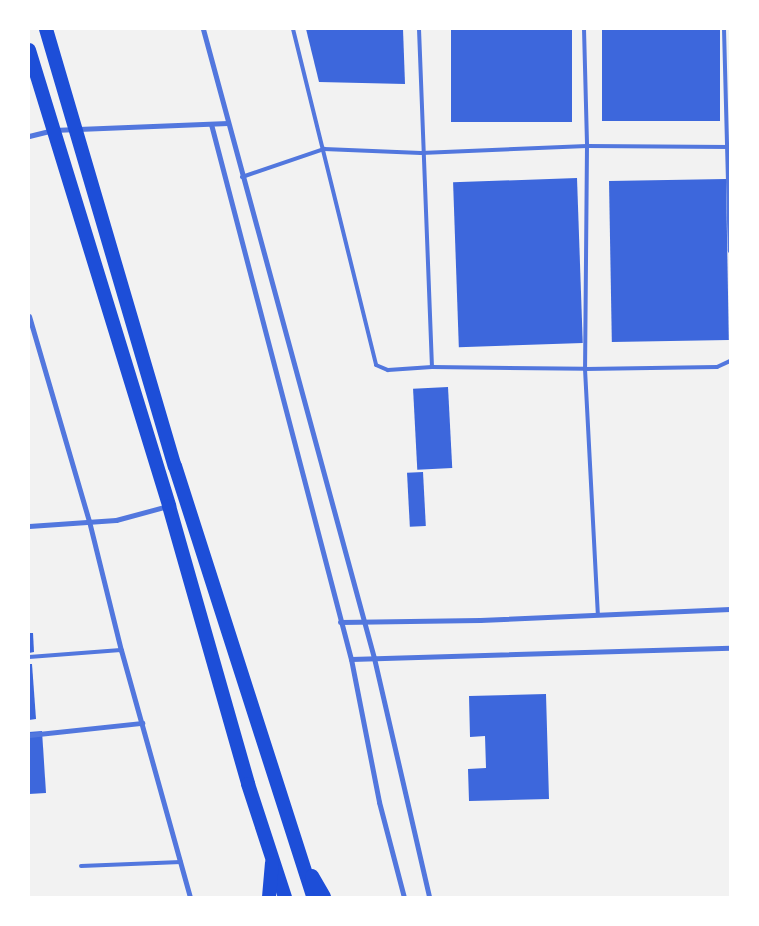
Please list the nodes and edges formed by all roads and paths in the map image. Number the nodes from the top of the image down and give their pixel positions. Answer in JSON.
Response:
{"nodes":[{"id":1,"x":46,"y":29,"type":"edge"},
{"id":2,"x":203,"y":29,"type":"edge"},
{"id":3,"x":293,"y":29,"type":"edge"},
{"id":4,"x":419,"y":29,"type":"edge"},
{"id":5,"x":584,"y":29,"type":"edge"},
{"id":6,"x":724,"y":29,"type":"edge"},
{"id":7,"x":29,"y":50,"type":"edge"},
{"id":8,"x":228,"y":123,"type":"junction"},
{"id":9,"x":211,"y":124,"type":"junction"},
{"id":10,"x":75,"y":129,"type":"junction"},
{"id":11,"x":53,"y":130,"type":"junction"},
{"id":12,"x":29,"y":136,"type":"edge"},
{"id":13,"x":587,"y":146,"type":"junction"},
{"id":14,"x":730,"y":147,"type":"edge"},
{"id":15,"x":324,"y":148,"type":"junction"},
{"id":16,"x":421,"y":152,"type":"junction"},
{"id":17,"x":242,"y":177,"type":"junction"},
{"id":18,"x":730,"y":251,"type":"edge"},
{"id":19,"x":29,"y":316,"type":"edge"},
{"id":20,"x":730,"y":361,"type":"edge"},
{"id":21,"x":432,"y":368,"type":"junction"},
{"id":22,"x":585,"y":369,"type":"junction"},
{"id":23,"x":169,"y":506,"type":"junction"},
{"id":24,"x":89,"y":521,"type":"junction"},
{"id":25,"x":29,"y":526,"type":"edge"},
{"id":26,"x":730,"y":609,"type":"edge"},
{"id":27,"x":598,"y":614,"type":"junction"},
{"id":28,"x":340,"y":622,"type":"junction"},
{"id":29,"x":362,"y":622,"type":"junction"},
{"id":30,"x":730,"y":648,"type":"edge"},
{"id":31,"x":121,"y":650,"type":"junction"},
{"id":32,"x":29,"y":657,"type":"edge"},
{"id":33,"x":374,"y":658,"type":"junction"},
{"id":34,"x":351,"y":659,"type":"junction"},
{"id":35,"x":142,"y":723,"type":"junction"},
{"id":36,"x":29,"y":735,"type":"edge"},
{"id":37,"x":299,"y":856,"type":"junction"},
{"id":38,"x":272,"y":857,"type":"junction"},
{"id":39,"x":181,"y":862,"type":"junction"},
{"id":40,"x":81,"y":866,"type":"dead end"},
{"id":41,"x":190,"y":897,"type":"edge"},
{"id":42,"x":269,"y":897,"type":"edge"},
{"id":43,"x":285,"y":897,"type":"edge"},
{"id":44,"x":313,"y":897,"type":"edge"},
{"id":45,"x":324,"y":897,"type":"edge"},
{"id":46,"x":404,"y":897,"type":"edge"},
{"id":47,"x":429,"y":897,"type":"edge"}],
"edges":[{"from":1,"to":10,"type":"highway"},
{"from":2,"to":8,"type":"street"},
{"from":3,"to":15,"type":"lane"},
{"from":4,"to":16,"type":"lane"},
{"from":5,"to":13,"type":"lane"},
{"from":6,"to":14,"type":"lane"},
{"from":7,"to":11,"type":"highway"},
{"from":8,"to":9,"type":"street"},
{"from":8,"to":17,"type":"street"},
{"from":9,"to":10,"type":"street"},
{"from":9,"to":28,"type":"street"},
{"from":10,"to":11,"type":"street"},
{"from":10,"to":37,"type":"highway"},
{"from":11,"to":12,"type":"street"},
{"from":11,"to":23,"type":"highway"},
{"from":13,"to":14,"type":"lane"},
{"from":13,"to":16,"type":"lane"},
{"from":13,"to":22,"type":"lane"},
{"from":14,"to":18,"type":"lane"},
{"from":15,"to":16,"type":"lane"},
{"from":15,"to":17,"type":"lane"},
{"from":15,"to":21,"type":"lane"},
{"from":16,"to":21,"type":"lane"},
{"from":17,"to":29,"type":"street"},
{"from":19,"to":24,"type":"street"},
{"from":20,"to":22,"type":"lane"},
{"from":21,"to":22,"type":"lane"},
{"from":22,"to":27,"type":"lane"},
{"from":23,"to":24,"type":"street"},
{"from":23,"to":38,"type":"highway"},
{"from":24,"to":25,"type":"street"},
{"from":24,"to":31,"type":"street"},
{"from":26,"to":27,"type":"street"},
{"from":27,"to":29,"type":"street"},
{"from":28,"to":29,"type":"street"},
{"from":28,"to":34,"type":"street"},
{"from":29,"to":33,"type":"street"},
{"from":30,"to":33,"type":"street"},
{"from":31,"to":32,"type":"lane"},
{"from":31,"to":35,"type":"street"},
{"from":33,"to":34,"type":"street"},
{"from":33,"to":47,"type":"street"},
{"from":34,"to":46,"type":"street"},
{"from":35,"to":36,"type":"street"},
{"from":35,"to":39,"type":"street"},
{"from":37,"to":44,"type":"highway"},
{"from":37,"to":45,"type":"highway"},
{"from":38,"to":42,"type":"highway"},
{"from":38,"to":43,"type":"highway"},
{"from":39,"to":40,"type":"lane"},
{"from":39,"to":41,"type":"street"}]}
